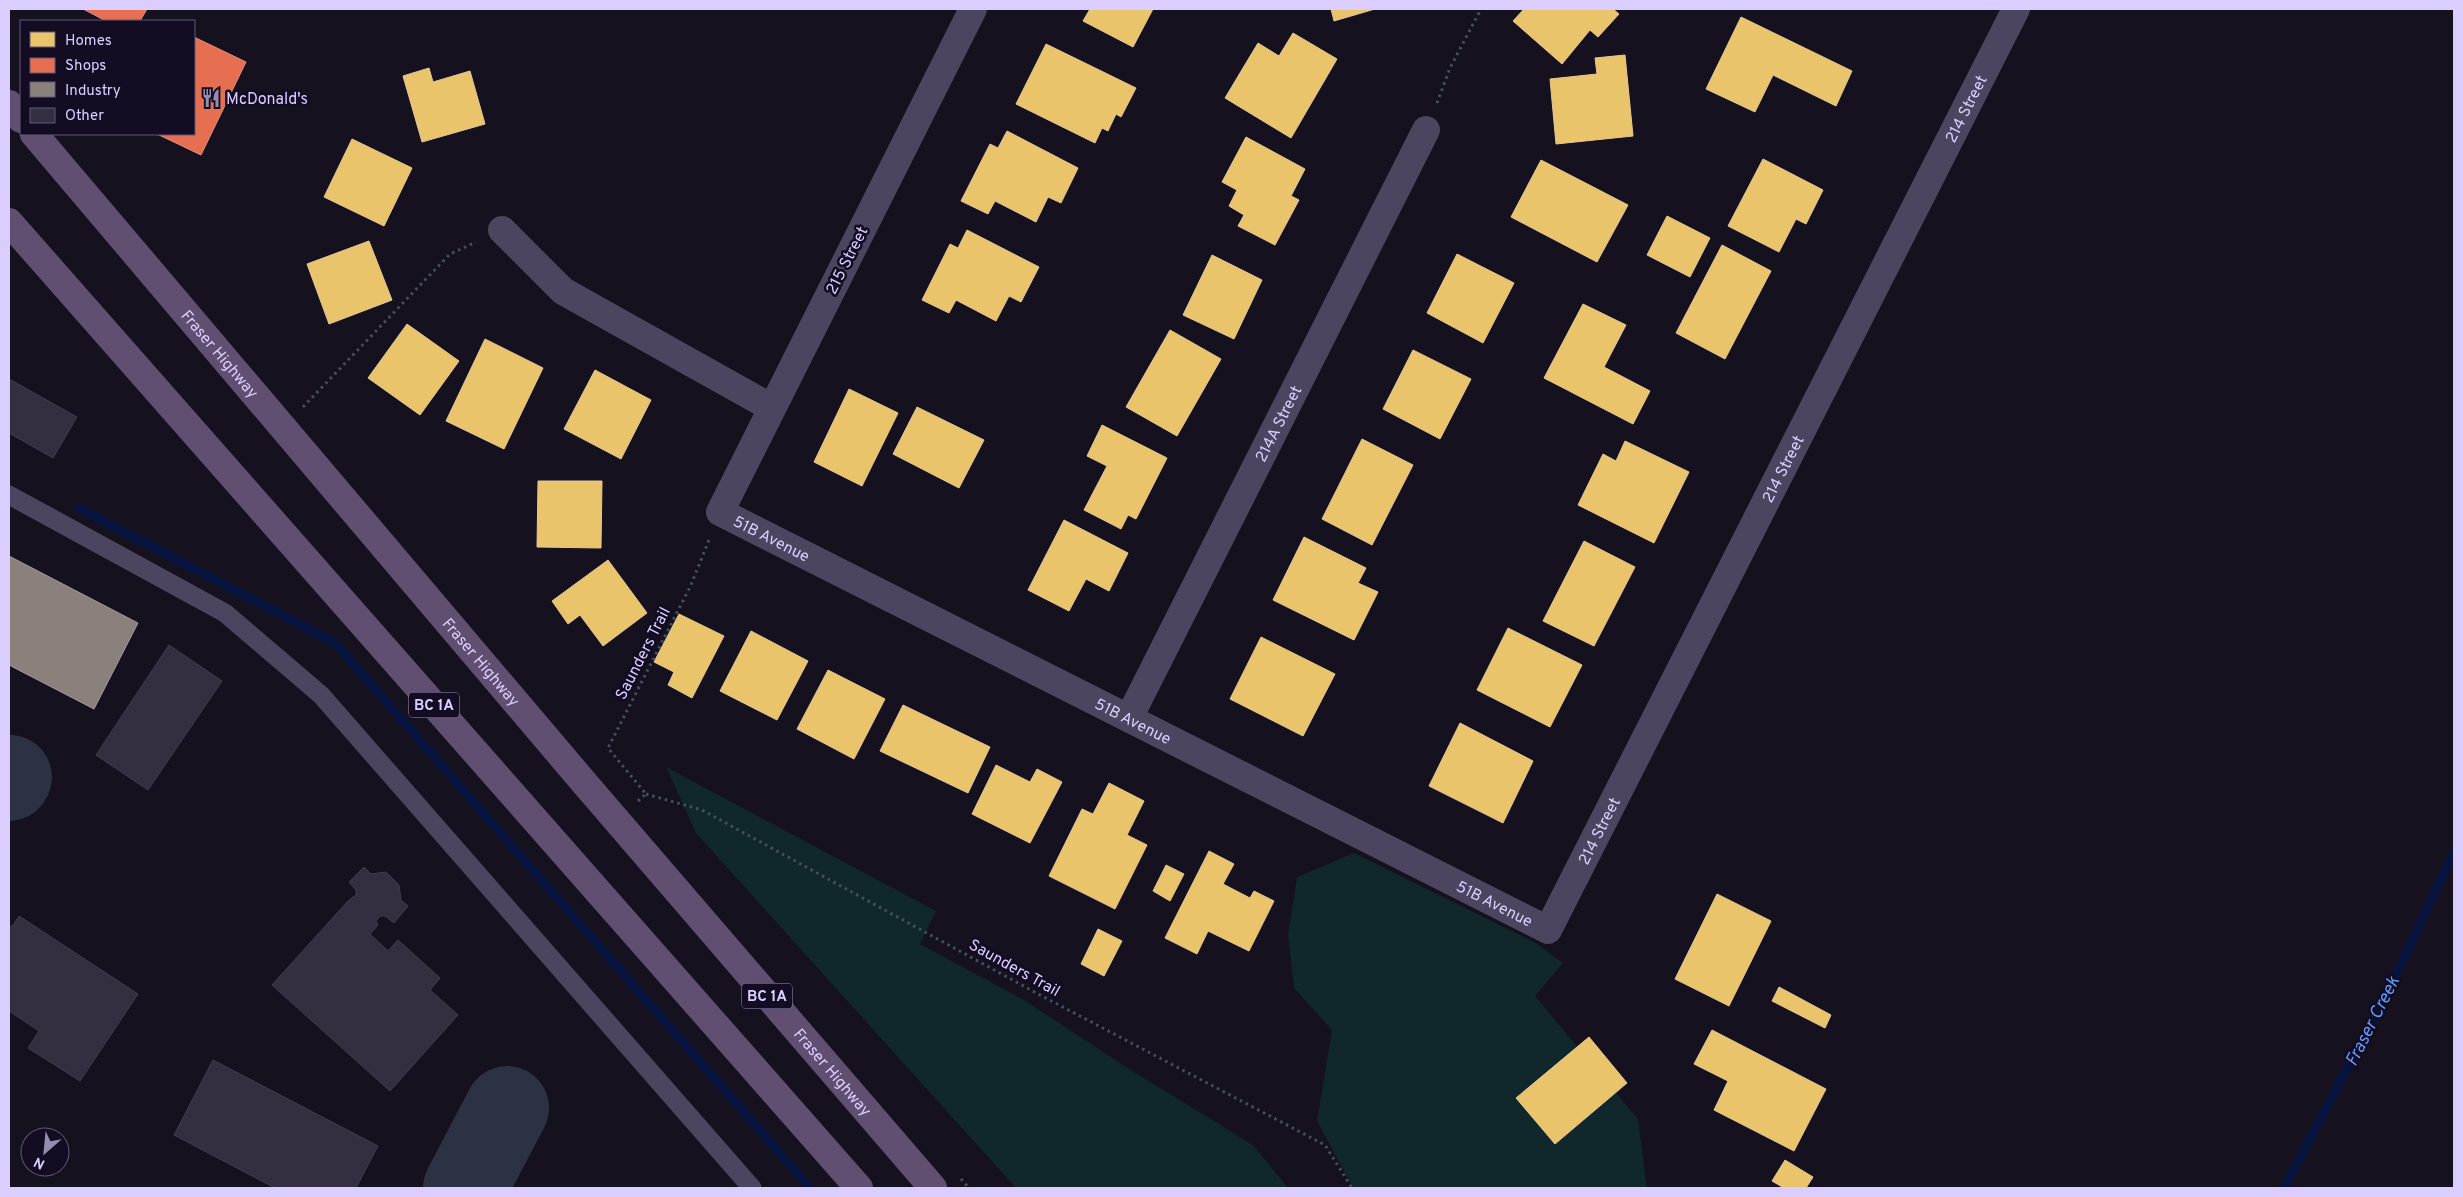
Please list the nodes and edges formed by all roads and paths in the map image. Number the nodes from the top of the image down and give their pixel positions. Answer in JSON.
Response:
{"nodes":[{"id":1,"x":973,"y":9,"type":"edge"},
{"id":2,"x":1481,"y":9,"type":"edge"},
{"id":3,"x":2016,"y":9,"type":"edge"},
{"id":4,"x":9,"y":104,"type":"edge"},
{"id":5,"x":20,"y":118,"type":"edge"},
{"id":6,"x":1426,"y":130,"type":"joint"},
{"id":7,"x":35,"y":135,"type":"edge"},
{"id":8,"x":9,"y":222,"type":"edge"},
{"id":9,"x":502,"y":230,"type":"joint"},
{"id":10,"x":772,"y":408,"type":"junction"},
{"id":11,"x":299,"y":411,"type":"dead end"},
{"id":12,"x":9,"y":495,"type":"edge"},
{"id":13,"x":720,"y":512,"type":"junction"},
{"id":14,"x":1129,"y":718,"type":"junction"},
{"id":15,"x":646,"y":794,"type":"junction"},
{"id":16,"x":636,"y":804,"type":"dead end"},
{"id":17,"x":1548,"y":930,"type":"joint"},
{"id":18,"x":752,"y":1188,"type":"edge"},
{"id":19,"x":859,"y":1188,"type":"edge"},
{"id":20,"x":932,"y":1188,"type":"edge"},
{"id":21,"x":1352,"y":1188,"type":"edge"}],
"edges":[{"from":1,"to":10,"type":"street","name":"215 Street"},
{"from":2,"to":6,"type":"path"},
{"from":3,"to":17,"type":"street","name":"214 Street"},
{"from":4,"to":5,"type":"main road"},
{"from":6,"to":14,"type":"street","name":"214A Street"},
{"from":7,"to":20,"type":"main road","name":"Fraser Highway","number":"BC 1A"},
{"from":8,"to":19,"type":"main road","number":"BC 1A"},
{"from":9,"to":10,"type":"street"},
{"from":9,"to":11,"type":"path"},
{"from":10,"to":13,"type":"street","name":"215 Street"},
{"from":12,"to":18,"type":"lane"},
{"from":13,"to":14,"type":"street","name":"51B Avenue"},
{"from":13,"to":15,"type":"path","name":"Saunders Trail"},
{"from":14,"to":17,"type":"street","name":"51B Avenue"},
{"from":15,"to":16,"type":"path"},
{"from":15,"to":21,"type":"path","name":"Saunders Trail"}]}
